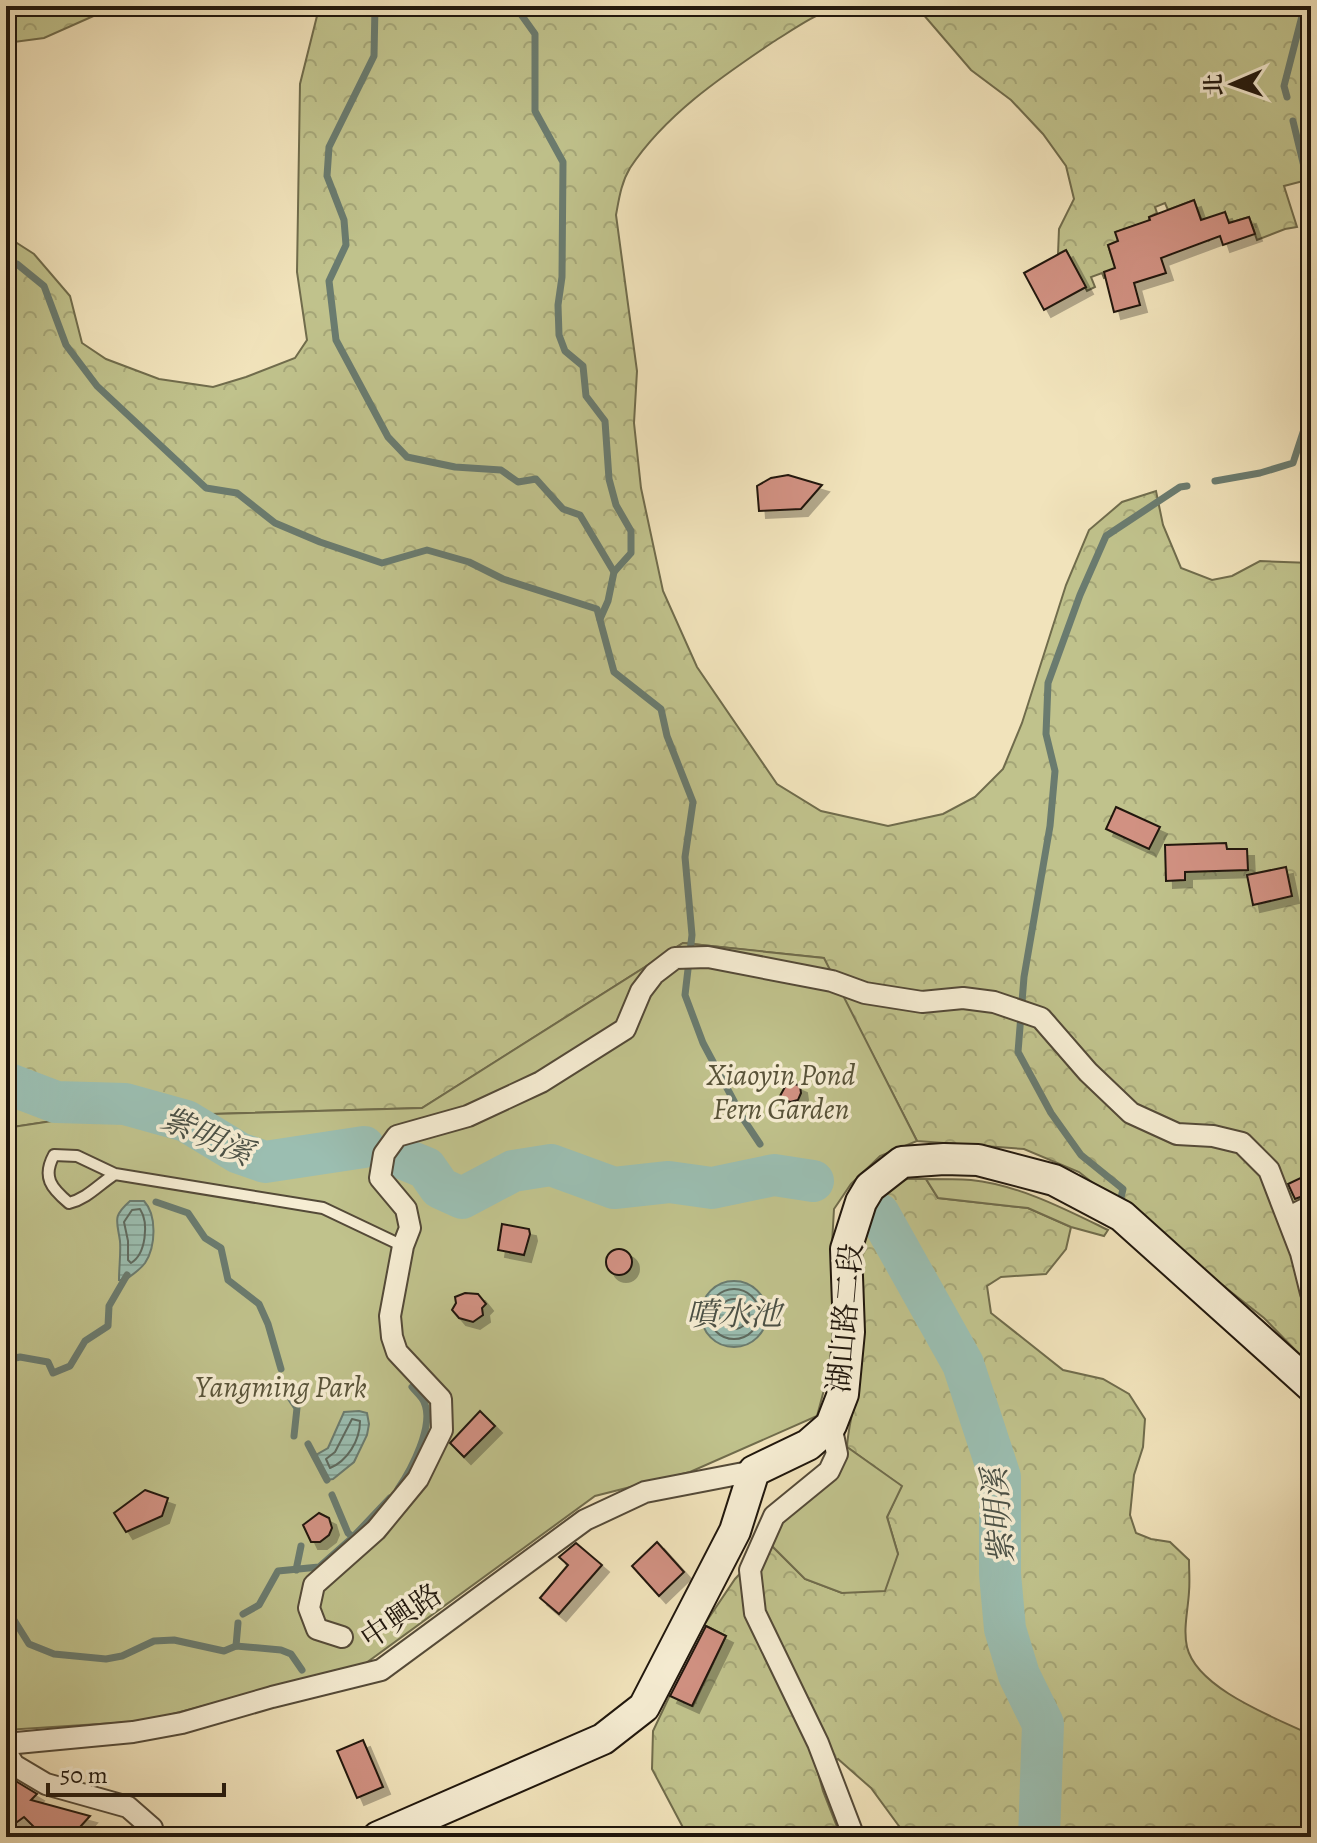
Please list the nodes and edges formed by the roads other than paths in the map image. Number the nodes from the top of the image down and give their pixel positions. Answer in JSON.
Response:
{"nodes":[{"id":1,"x":115,"y":1174,"type":"junction"},
{"id":2,"x":1311,"y":1206,"type":"edge"},
{"id":3,"x":1289,"y":1217,"type":"junction"},
{"id":4,"x":403,"y":1246,"type":"junction"},
{"id":5,"x":1311,"y":1293,"type":"edge"},
{"id":6,"x":1311,"y":1386,"type":"edge"},
{"id":7,"x":831,"y":1425,"type":"junction"},
{"id":8,"x":754,"y":1471,"type":"junction"},
{"id":9,"x":342,"y":1637,"type":"dead end"},
{"id":10,"x":6,"y":1744,"type":"edge"},
{"id":11,"x":6,"y":1752,"type":"edge"},
{"id":12,"x":419,"y":1829,"type":"edge"},
{"id":13,"x":152,"y":1837,"type":"edge"},
{"id":14,"x":378,"y":1837,"type":"edge"},
{"id":15,"x":854,"y":1837,"type":"edge"}],
"edges":[{"from":1,"to":1,"type":"lane"},
{"from":1,"to":4,"type":"lane"},
{"from":2,"to":3,"type":"street"},
{"from":3,"to":4,"type":"street"},
{"from":3,"to":5,"type":"street"},
{"from":4,"to":9,"type":"street"},
{"from":6,"to":7,"type":"street","name":"湖山路二段"},
{"from":7,"to":8,"type":"street","name":"湖山路二段"},
{"from":7,"to":15,"type":"street"},
{"from":8,"to":10,"type":"street","name":"中興路"},
{"from":8,"to":12,"type":"street"},
{"from":11,"to":13,"type":"street"},
{"from":12,"to":14,"type":"street"}]}
